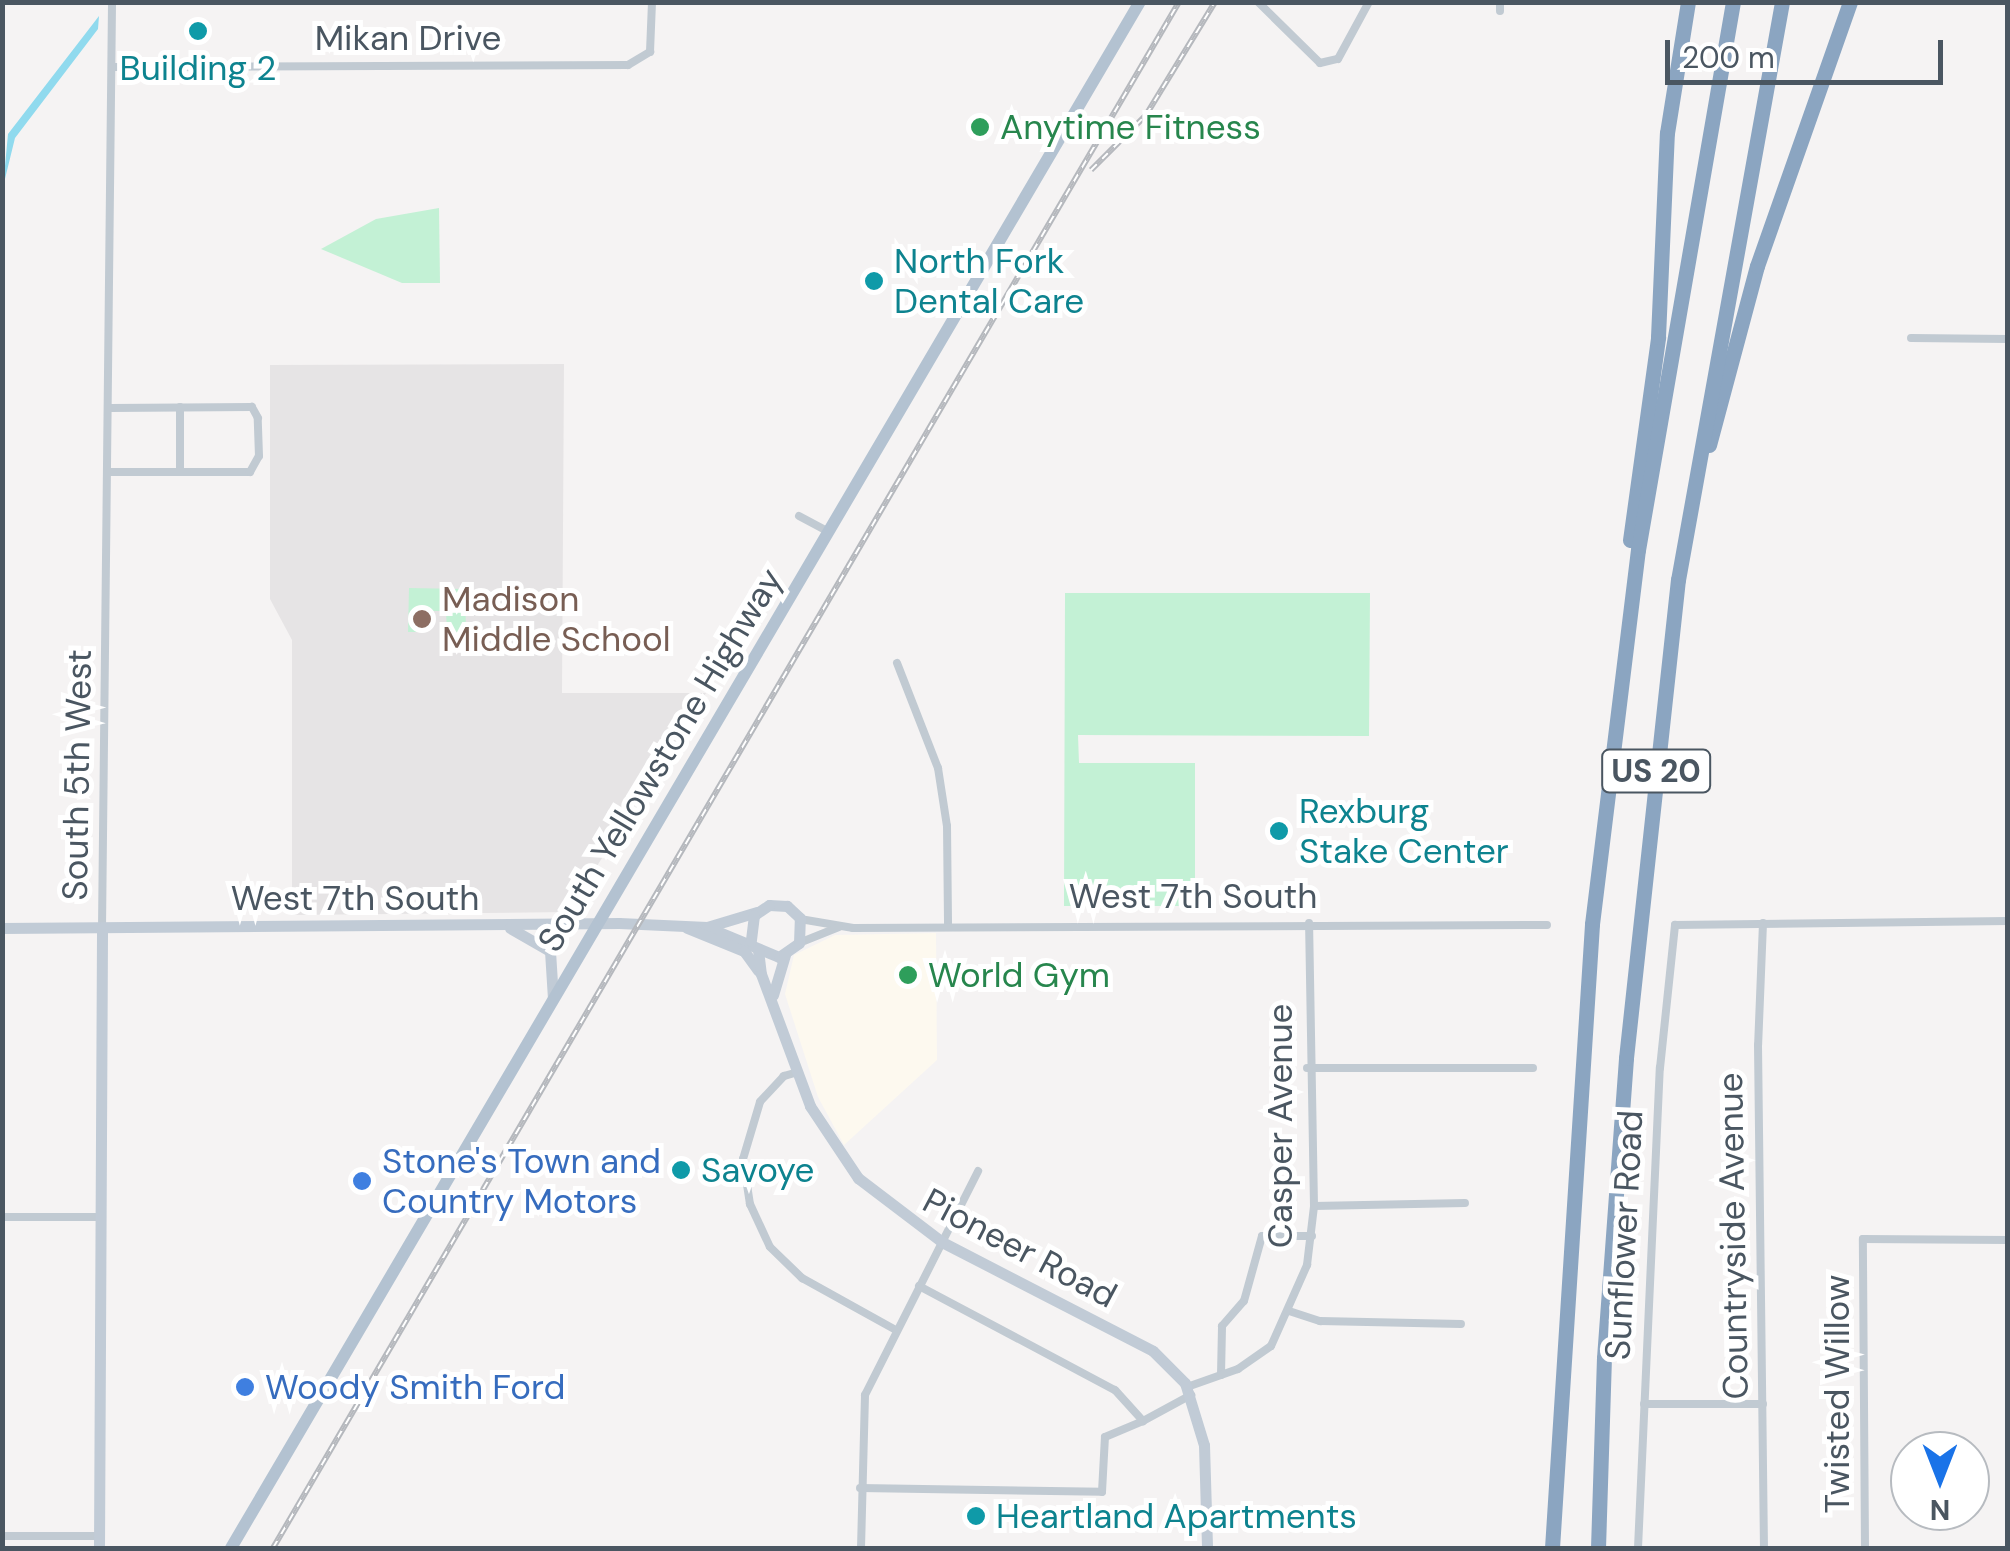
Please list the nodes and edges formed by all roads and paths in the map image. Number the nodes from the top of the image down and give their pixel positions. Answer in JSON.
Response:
{"nodes":[{"id":1,"x":112,"y":2,"type":"edge"},
{"id":2,"x":652,"y":2,"type":"edge"},
{"id":3,"x":1140,"y":2,"type":"edge"},
{"id":4,"x":1258,"y":2,"type":"edge"},
{"id":5,"x":1369,"y":2,"type":"edge"},
{"id":6,"x":1688,"y":2,"type":"edge"},
{"id":7,"x":1733,"y":2,"type":"edge"},
{"id":8,"x":1782,"y":2,"type":"edge"},
{"id":9,"x":1850,"y":2,"type":"edge"},
{"id":10,"x":112,"y":67,"type":"junction"},
{"id":11,"x":1910,"y":338,"type":"dead end"},
{"id":12,"x":2008,"y":339,"type":"edge"},
{"id":13,"x":180,"y":407,"type":"junction"},
{"id":14,"x":110,"y":408,"type":"junction"},
{"id":15,"x":180,"y":471,"type":"junction"},
{"id":16,"x":110,"y":472,"type":"junction"},
{"id":17,"x":799,"y":516,"type":"dead end"},
{"id":18,"x":829,"y":532,"type":"junction"},
{"id":19,"x":1678,"y":580,"type":"junction"},
{"id":20,"x":898,"y":663,"type":"dead end"},
{"id":21,"x":1615,"y":733,"type":"junction"},
{"id":22,"x":757,"y":912,"type":"junction"},
{"id":23,"x":800,"y":920,"type":"junction"},
{"id":24,"x":2008,"y":921,"type":"edge"},
{"id":25,"x":1309,"y":922,"type":"junction"},
{"id":26,"x":1763,"y":923,"type":"junction"},
{"id":27,"x":1547,"y":925,"type":"dead end"},
{"id":28,"x":506,"y":926,"type":"junction"},
{"id":29,"x":595,"y":926,"type":"junction"},
{"id":30,"x":707,"y":926,"type":"junction"},
{"id":31,"x":948,"y":926,"type":"junction"},
{"id":32,"x":839,"y":927,"type":"junction"},
{"id":33,"x":2,"y":928,"type":"edge"},
{"id":34,"x":102,"y":928,"type":"junction"},
{"id":35,"x":687,"y":928,"type":"junction"},
{"id":36,"x":799,"y":943,"type":"junction"},
{"id":37,"x":755,"y":945,"type":"junction"},
{"id":38,"x":785,"y":955,"type":"junction"},
{"id":39,"x":761,"y":974,"type":"junction"},
{"id":40,"x":773,"y":995,"type":"junction"},
{"id":41,"x":553,"y":999,"type":"junction"},
{"id":42,"x":1308,"y":1068,"type":"junction"},
{"id":43,"x":1533,"y":1068,"type":"dead end"},
{"id":44,"x":798,"y":1072,"type":"junction"},
{"id":45,"x":978,"y":1172,"type":"dead end"},
{"id":46,"x":1465,"y":1202,"type":"dead end"},
{"id":47,"x":1314,"y":1206,"type":"junction"},
{"id":48,"x":2,"y":1217,"type":"edge"},
{"id":49,"x":100,"y":1217,"type":"junction"},
{"id":50,"x":1312,"y":1236,"type":"junction"},
{"id":51,"x":2008,"y":1240,"type":"edge"},
{"id":52,"x":942,"y":1242,"type":"junction"},
{"id":53,"x":919,"y":1286,"type":"junction"},
{"id":54,"x":1289,"y":1311,"type":"junction"},
{"id":55,"x":1460,"y":1324,"type":"dead end"},
{"id":56,"x":896,"y":1330,"type":"junction"},
{"id":57,"x":1221,"y":1375,"type":"junction"},
{"id":58,"x":1189,"y":1391,"type":"junction"},
{"id":59,"x":1644,"y":1404,"type":"junction"},
{"id":60,"x":1763,"y":1404,"type":"junction"},
{"id":61,"x":1143,"y":1421,"type":"junction"},
{"id":62,"x":860,"y":1488,"type":"junction"},
{"id":63,"x":2,"y":1536,"type":"edge"},
{"id":64,"x":100,"y":1542,"type":"edge"},
{"id":65,"x":231,"y":1548,"type":"edge"},
{"id":66,"x":860,"y":1548,"type":"edge"},
{"id":67,"x":1207,"y":1548,"type":"edge"},
{"id":68,"x":1552,"y":1548,"type":"edge"},
{"id":69,"x":1598,"y":1548,"type":"edge"},
{"id":70,"x":1638,"y":1548,"type":"edge"},
{"id":71,"x":1764,"y":1548,"type":"edge"},
{"id":72,"x":1865,"y":1548,"type":"edge"}],
"edges":[{"from":1,"to":10,"type":"street","name":"South 5th West"},
{"from":2,"to":10,"type":"street","name":"Mikan Drive"},
{"from":3,"to":18,"type":"main road","name":"South Yellowstone Highway"},
{"from":4,"to":5,"type":"street"},
{"from":6,"to":21,"type":"highway"},
{"from":7,"to":21,"type":"highway","number":"US 20"},
{"from":8,"to":19,"type":"highway","number":"US 20"},
{"from":9,"to":19,"type":"highway"},
{"from":10,"to":14,"type":"street","name":"South 5th West"},
{"from":11,"to":12,"type":"street"},
{"from":13,"to":14,"type":"street"},
{"from":13,"to":15,"type":"street"},
{"from":13,"to":15,"type":"street"},
{"from":14,"to":16,"type":"street","name":"South 5th West"},
{"from":15,"to":16,"type":"street"},
{"from":16,"to":34,"type":"street","name":"South 5th West"},
{"from":17,"to":18,"type":"street"},
{"from":18,"to":29,"type":"main road","name":"South Yellowstone Highway"},
{"from":19,"to":69,"type":"highway","number":"US 20"},
{"from":20,"to":31,"type":"street"},
{"from":21,"to":68,"type":"highway","number":"US 20"},
{"from":22,"to":23,"type":"street"},
{"from":22,"to":30,"type":"street","name":"West 7th South"},
{"from":22,"to":37,"type":"street"},
{"from":23,"to":32,"type":"street","name":"West 7th South"},
{"from":23,"to":36,"type":"street"},
{"from":24,"to":26,"type":"street"},
{"from":25,"to":27,"type":"street","name":"West 7th South"},
{"from":25,"to":31,"type":"street","name":"West 7th South"},
{"from":25,"to":42,"type":"street","name":"Casper Avenue"},
{"from":26,"to":59,"type":"street","name":"Sunflower Road"},
{"from":26,"to":60,"type":"street","name":"Countryside Avenue"},
{"from":28,"to":29,"type":"street","name":"West 7th South"},
{"from":28,"to":34,"type":"street","name":"West 7th South"},
{"from":28,"to":41,"type":"street"},
{"from":29,"to":35,"type":"street","name":"West 7th South"},
{"from":29,"to":41,"type":"main road","name":"South Yellowstone Highway"},
{"from":30,"to":35,"type":"street","name":"West 7th South"},
{"from":30,"to":37,"type":"street","name":"West 7th South"},
{"from":31,"to":32,"type":"street","name":"West 7th South"},
{"from":32,"to":36,"type":"street","name":"West 7th South"},
{"from":33,"to":34,"type":"street","name":"West 7th South"},
{"from":34,"to":49,"type":"street","name":"South 5th West"},
{"from":35,"to":39,"type":"street"},
{"from":36,"to":38,"type":"street"},
{"from":37,"to":38,"type":"street"},
{"from":37,"to":39,"type":"street","name":"Pioneer Road"},
{"from":38,"to":40,"type":"street"},
{"from":39,"to":40,"type":"street","name":"Pioneer Road"},
{"from":40,"to":44,"type":"street","name":"Pioneer Road"},
{"from":41,"to":65,"type":"main road","name":"South Yellowstone Highway"},
{"from":42,"to":43,"type":"street"},
{"from":42,"to":47,"type":"street","name":"Casper Avenue"},
{"from":44,"to":52,"type":"street","name":"Pioneer Road"},
{"from":44,"to":56,"type":"street"},
{"from":45,"to":52,"type":"street"},
{"from":46,"to":47,"type":"street"},
{"from":47,"to":50,"type":"street","name":"Casper Avenue"},
{"from":48,"to":49,"type":"street"},
{"from":49,"to":64,"type":"street","name":"South 5th West"},
{"from":50,"to":54,"type":"street","name":"Casper Avenue"},
{"from":50,"to":57,"type":"street"},
{"from":51,"to":72,"type":"street","name":"Twisted Willow"},
{"from":52,"to":53,"type":"street"},
{"from":52,"to":58,"type":"street","name":"Pioneer Road"},
{"from":53,"to":56,"type":"street"},
{"from":53,"to":61,"type":"street"},
{"from":54,"to":55,"type":"street"},
{"from":54,"to":57,"type":"street","name":"Casper Avenue"},
{"from":56,"to":62,"type":"street"},
{"from":57,"to":58,"type":"street","name":"Casper Avenue"},
{"from":58,"to":61,"type":"street","name":"Casper Avenue"},
{"from":58,"to":67,"type":"street","name":"Pioneer Road"},
{"from":59,"to":60,"type":"street"},
{"from":59,"to":70,"type":"street","name":"Sunflower Road"},
{"from":60,"to":71,"type":"street","name":"Countryside Avenue"},
{"from":61,"to":62,"type":"street","name":"Casper Avenue"},
{"from":62,"to":66,"type":"street"},
{"from":63,"to":64,"type":"street"}]}
